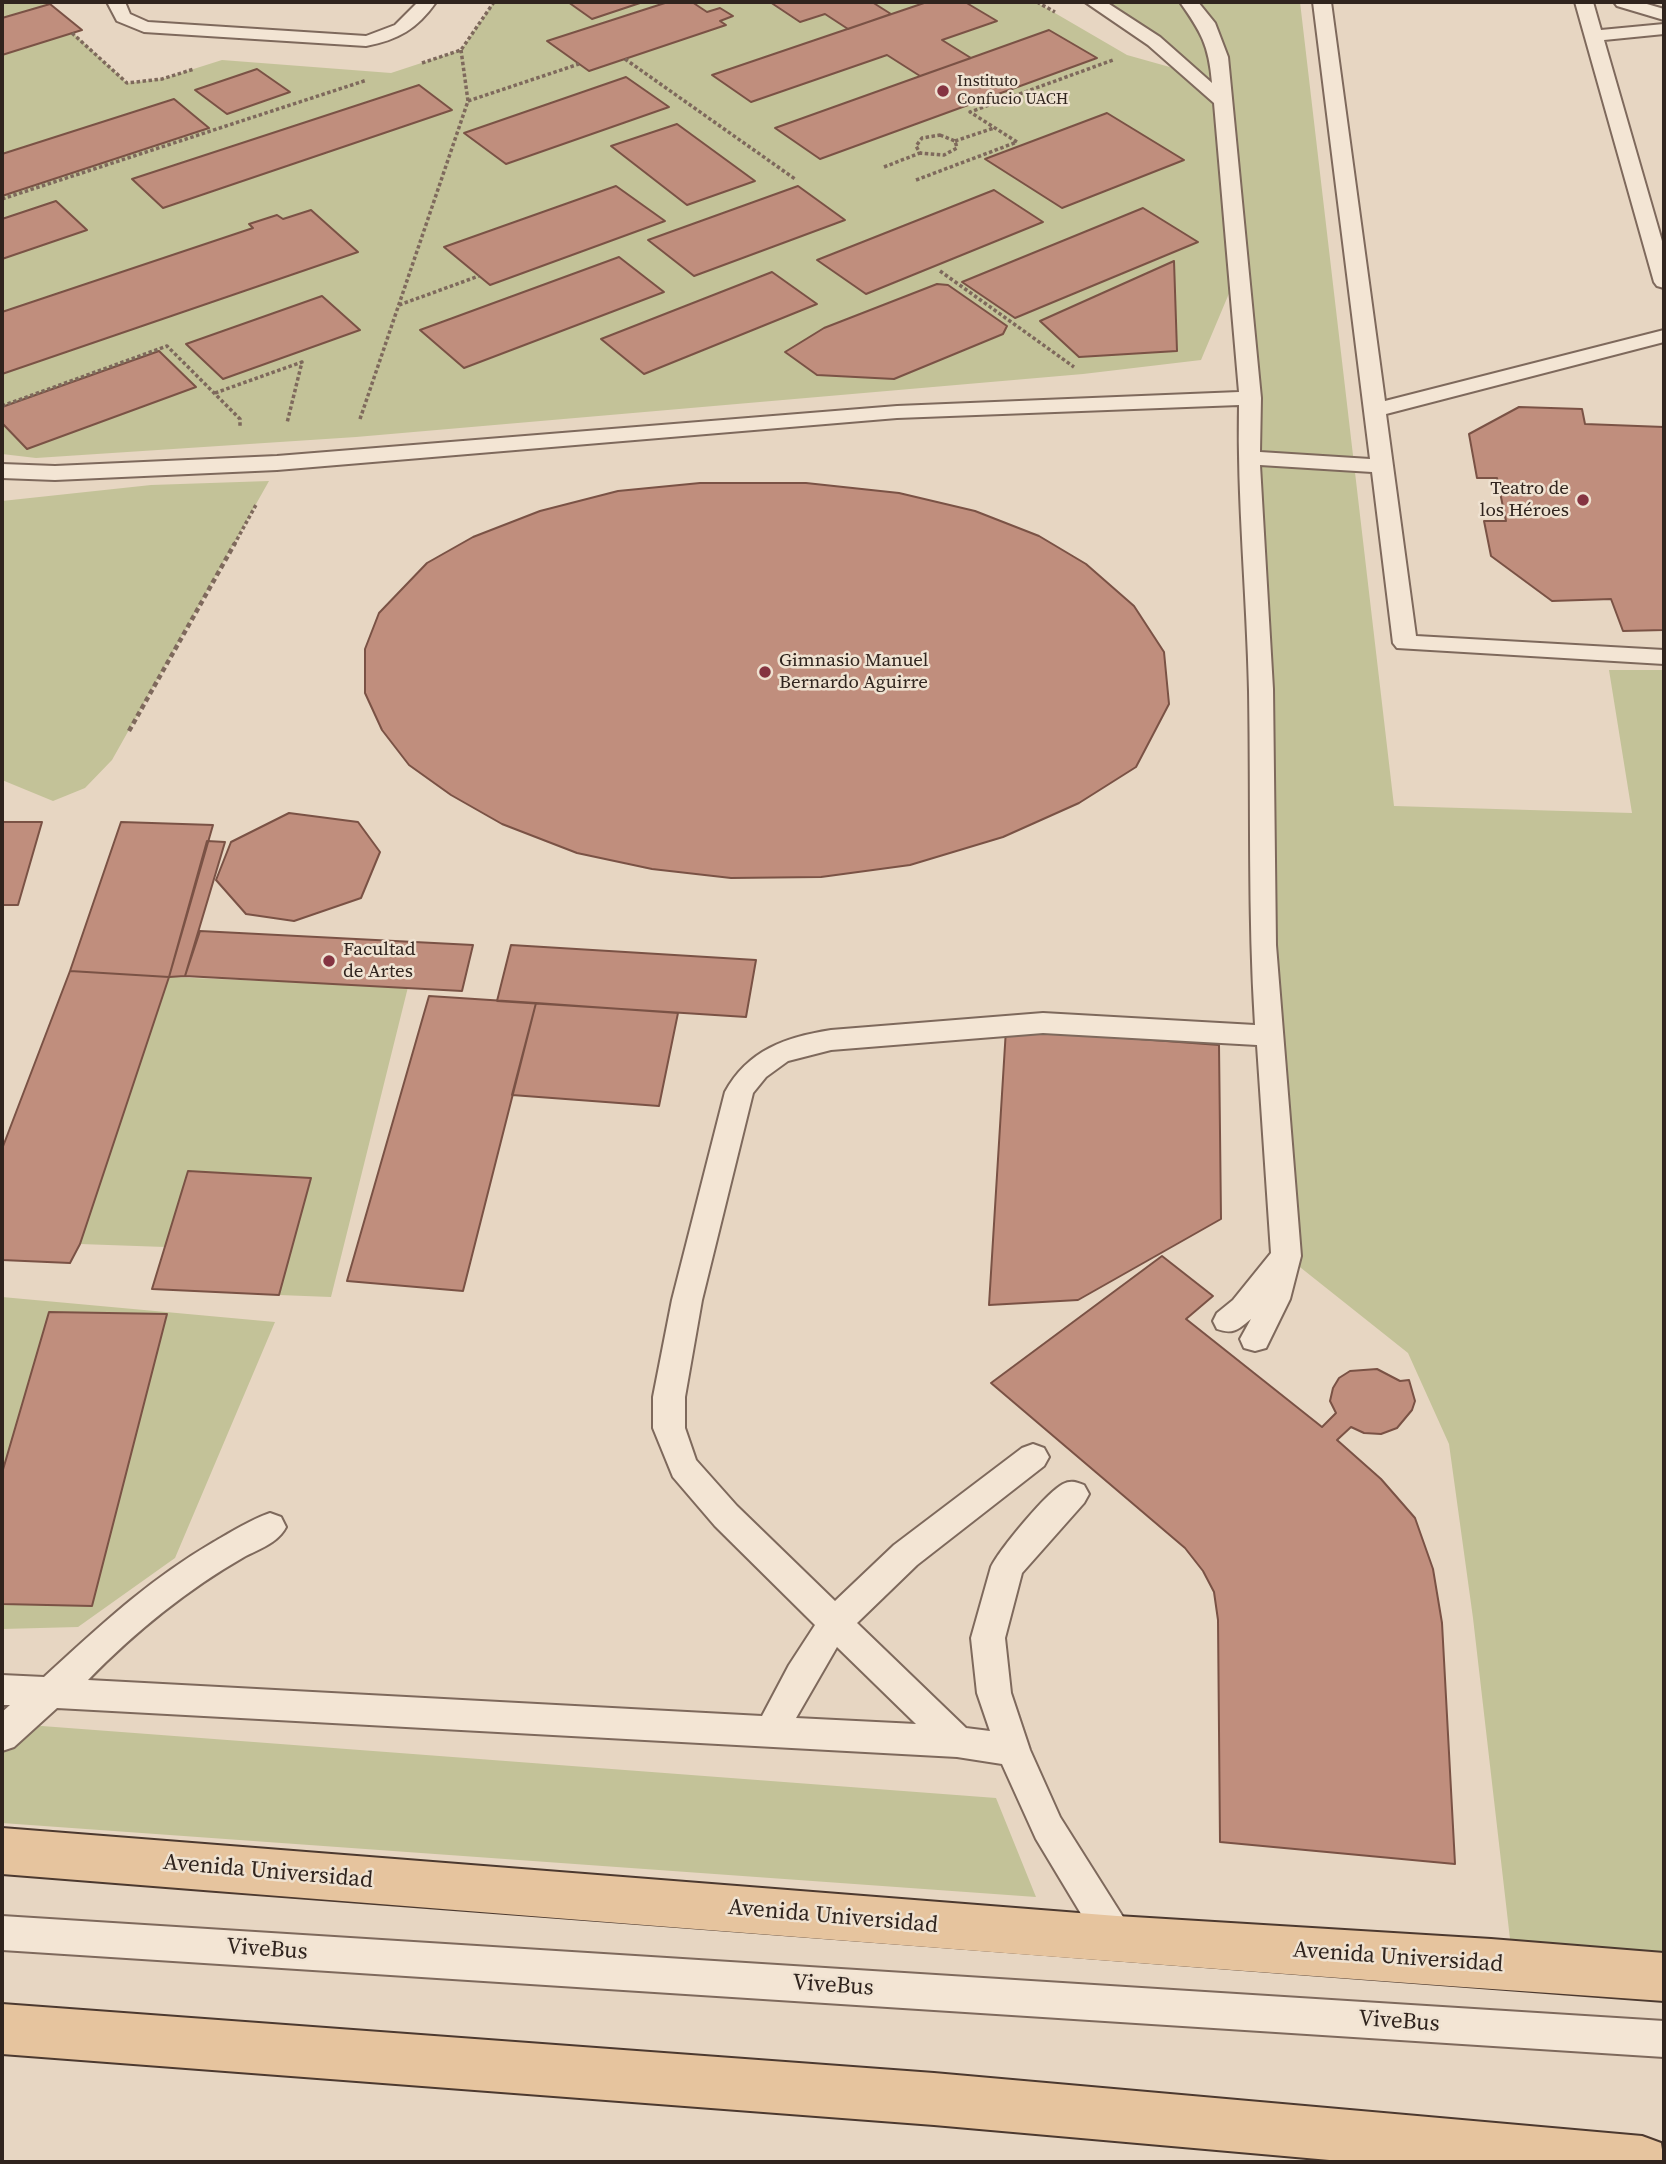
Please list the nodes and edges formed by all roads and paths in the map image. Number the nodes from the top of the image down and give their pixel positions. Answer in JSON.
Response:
{"nodes":[{"id":1,"x":116,"y":2,"type":"edge"},
{"id":2,"x":427,"y":2,"type":"edge"},
{"id":3,"x":495,"y":2,"type":"edge"},
{"id":4,"x":1037,"y":2,"type":"edge"},
{"id":5,"x":1094,"y":2,"type":"edge"},
{"id":6,"x":1189,"y":2,"type":"edge"},
{"id":7,"x":1322,"y":2,"type":"edge"},
{"id":8,"x":1584,"y":2,"type":"edge"},
{"id":9,"x":1623,"y":2,"type":"edge"},
{"id":10,"x":1055,"y":12,"type":"dead end"},
{"id":11,"x":1664,"y":15,"type":"edge"},
{"id":12,"x":1664,"y":29,"type":"edge"},
{"id":13,"x":1594,"y":36,"type":"junction"},
{"id":14,"x":461,"y":50,"type":"junction"},
{"id":15,"x":625,"y":59,"type":"dead end"},
{"id":16,"x":1114,"y":60,"type":"dead end"},
{"id":17,"x":579,"y":64,"type":"dead end"},
{"id":18,"x":414,"y":65,"type":"dead end"},
{"id":19,"x":378,"y":77,"type":"dead end"},
{"id":20,"x":1221,"y":100,"type":"junction"},
{"id":21,"x":468,"y":101,"type":"junction"},
{"id":22,"x":995,"y":128,"type":"junction"},
{"id":23,"x":955,"y":141,"type":"junction"},
{"id":24,"x":920,"y":153,"type":"junction"},
{"id":25,"x":884,"y":167,"type":"dead end"},
{"id":26,"x":795,"y":179,"type":"dead end"},
{"id":27,"x":916,"y":180,"type":"dead end"},
{"id":28,"x":2,"y":199,"type":"edge"},
{"id":29,"x":1658,"y":241,"type":"edge"},
{"id":30,"x":940,"y":271,"type":"dead end"},
{"id":31,"x":480,"y":276,"type":"dead end"},
{"id":32,"x":1664,"y":282,"type":"edge"},
{"id":33,"x":399,"y":305,"type":"junction"},
{"id":34,"x":1664,"y":336,"type":"edge"},
{"id":35,"x":1083,"y":374,"type":"dead end"},
{"id":36,"x":215,"y":393,"type":"junction"},
{"id":37,"x":1250,"y":398,"type":"junction"},
{"id":38,"x":2,"y":405,"type":"edge"},
{"id":39,"x":1375,"y":410,"type":"junction"},
{"id":40,"x":359,"y":425,"type":"dead end"},
{"id":41,"x":240,"y":431,"type":"dead end"},
{"id":42,"x":1249,"y":458,"type":"junction"},
{"id":43,"x":277,"y":463,"type":"junction"},
{"id":44,"x":1382,"y":466,"type":"junction"},
{"id":45,"x":2,"y":471,"type":"edge"},
{"id":46,"x":1664,"y":657,"type":"edge"},
{"id":47,"x":129,"y":731,"type":"dead end"},
{"id":48,"x":1270,"y":1036,"type":"junction"},
{"id":49,"x":1286,"y":1256,"type":"junction"},
{"id":50,"x":1228,"y":1321,"type":"dead end"},
{"id":51,"x":1255,"y":1339,"type":"dead end"},
{"id":52,"x":1033,"y":1457,"type":"dead end"},
{"id":53,"x":1073,"y":1494,"type":"dead end"},
{"id":54,"x":270,"y":1527,"type":"dead end"},
{"id":55,"x":835,"y":1624,"type":"junction"},
{"id":56,"x":2,"y":1690,"type":"edge"},
{"id":57,"x":51,"y":1693,"type":"junction"},
{"id":58,"x":771,"y":1733,"type":"junction"},
{"id":59,"x":2,"y":1736,"type":"edge"},
{"id":60,"x":957,"y":1742,"type":"junction"},
{"id":61,"x":1013,"y":1750,"type":"junction"},
{"id":62,"x":2,"y":1851,"type":"edge"},
{"id":63,"x":2,"y":1933,"type":"edge"},
{"id":64,"x":1117,"y":1940,"type":"junction"},
{"id":65,"x":1664,"y":1978,"type":"edge"},
{"id":66,"x":2,"y":2029,"type":"edge"},
{"id":67,"x":1664,"y":2039,"type":"edge"},
{"id":68,"x":1286,"y":2146,"type":"edge"},
{"id":69,"x":1584,"y":2160,"type":"edge"},
{"id":70,"x":1642,"y":2162,"type":"edge"}],
"edges":[{"from":1,"to":2,"type":"lane"},
{"from":3,"to":14,"type":"path"},
{"from":4,"to":10,"type":"path"},
{"from":5,"to":20,"type":"lane"},
{"from":6,"to":20,"type":"lane"},
{"from":7,"to":39,"type":"lane"},
{"from":8,"to":13,"type":"lane"},
{"from":9,"to":11,"type":"lane"},
{"from":12,"to":13,"type":"lane"},
{"from":13,"to":29,"type":"lane"},
{"from":14,"to":18,"type":"path"},
{"from":14,"to":21,"type":"path"},
{"from":15,"to":26,"type":"path"},
{"from":16,"to":22,"type":"path"},
{"from":17,"to":21,"type":"path"},
{"from":19,"to":28,"type":"path"},
{"from":20,"to":37,"type":"lane"},
{"from":21,"to":33,"type":"path"},
{"from":22,"to":23,"type":"path"},
{"from":22,"to":27,"type":"path"},
{"from":23,"to":24,"type":"path"},
{"from":23,"to":24,"type":"path"},
{"from":24,"to":25,"type":"path"},
{"from":29,"to":32,"type":"lane"},
{"from":30,"to":35,"type":"path"},
{"from":31,"to":33,"type":"path"},
{"from":33,"to":40,"type":"path"},
{"from":34,"to":39,"type":"lane"},
{"from":36,"to":38,"type":"path"},
{"from":36,"to":41,"type":"path"},
{"from":36,"to":43,"type":"path"},
{"from":37,"to":42,"type":"lane"},
{"from":37,"to":43,"type":"lane"},
{"from":39,"to":44,"type":"lane"},
{"from":42,"to":44,"type":"lane"},
{"from":42,"to":48,"type":"lane"},
{"from":43,"to":45,"type":"lane"},
{"from":43,"to":47,"type":"path"},
{"from":44,"to":46,"type":"lane"},
{"from":48,"to":49,"type":"lane"},
{"from":48,"to":55,"type":"lane"},
{"from":49,"to":50,"type":"lane"},
{"from":49,"to":51,"type":"lane"},
{"from":52,"to":55,"type":"lane"},
{"from":53,"to":61,"type":"lane"},
{"from":54,"to":57,"type":"lane"},
{"from":55,"to":58,"type":"lane"},
{"from":55,"to":60,"type":"lane"},
{"from":56,"to":57,"type":"lane"},
{"from":57,"to":58,"type":"lane"},
{"from":57,"to":59,"type":"lane"},
{"from":58,"to":60,"type":"lane"},
{"from":60,"to":61,"type":"lane"},
{"from":61,"to":64,"type":"lane"},
{"from":62,"to":64,"type":"main road","name":"Avenida Universidad"},
{"from":63,"to":67,"type":"lane","name":"ViveBus"},
{"from":64,"to":65,"type":"main road","name":"Avenida Universidad"},
{"from":66,"to":68,"type":"main road"},
{"from":68,"to":69,"type":"main road"},
{"from":69,"to":70,"type":"main road"}]}
